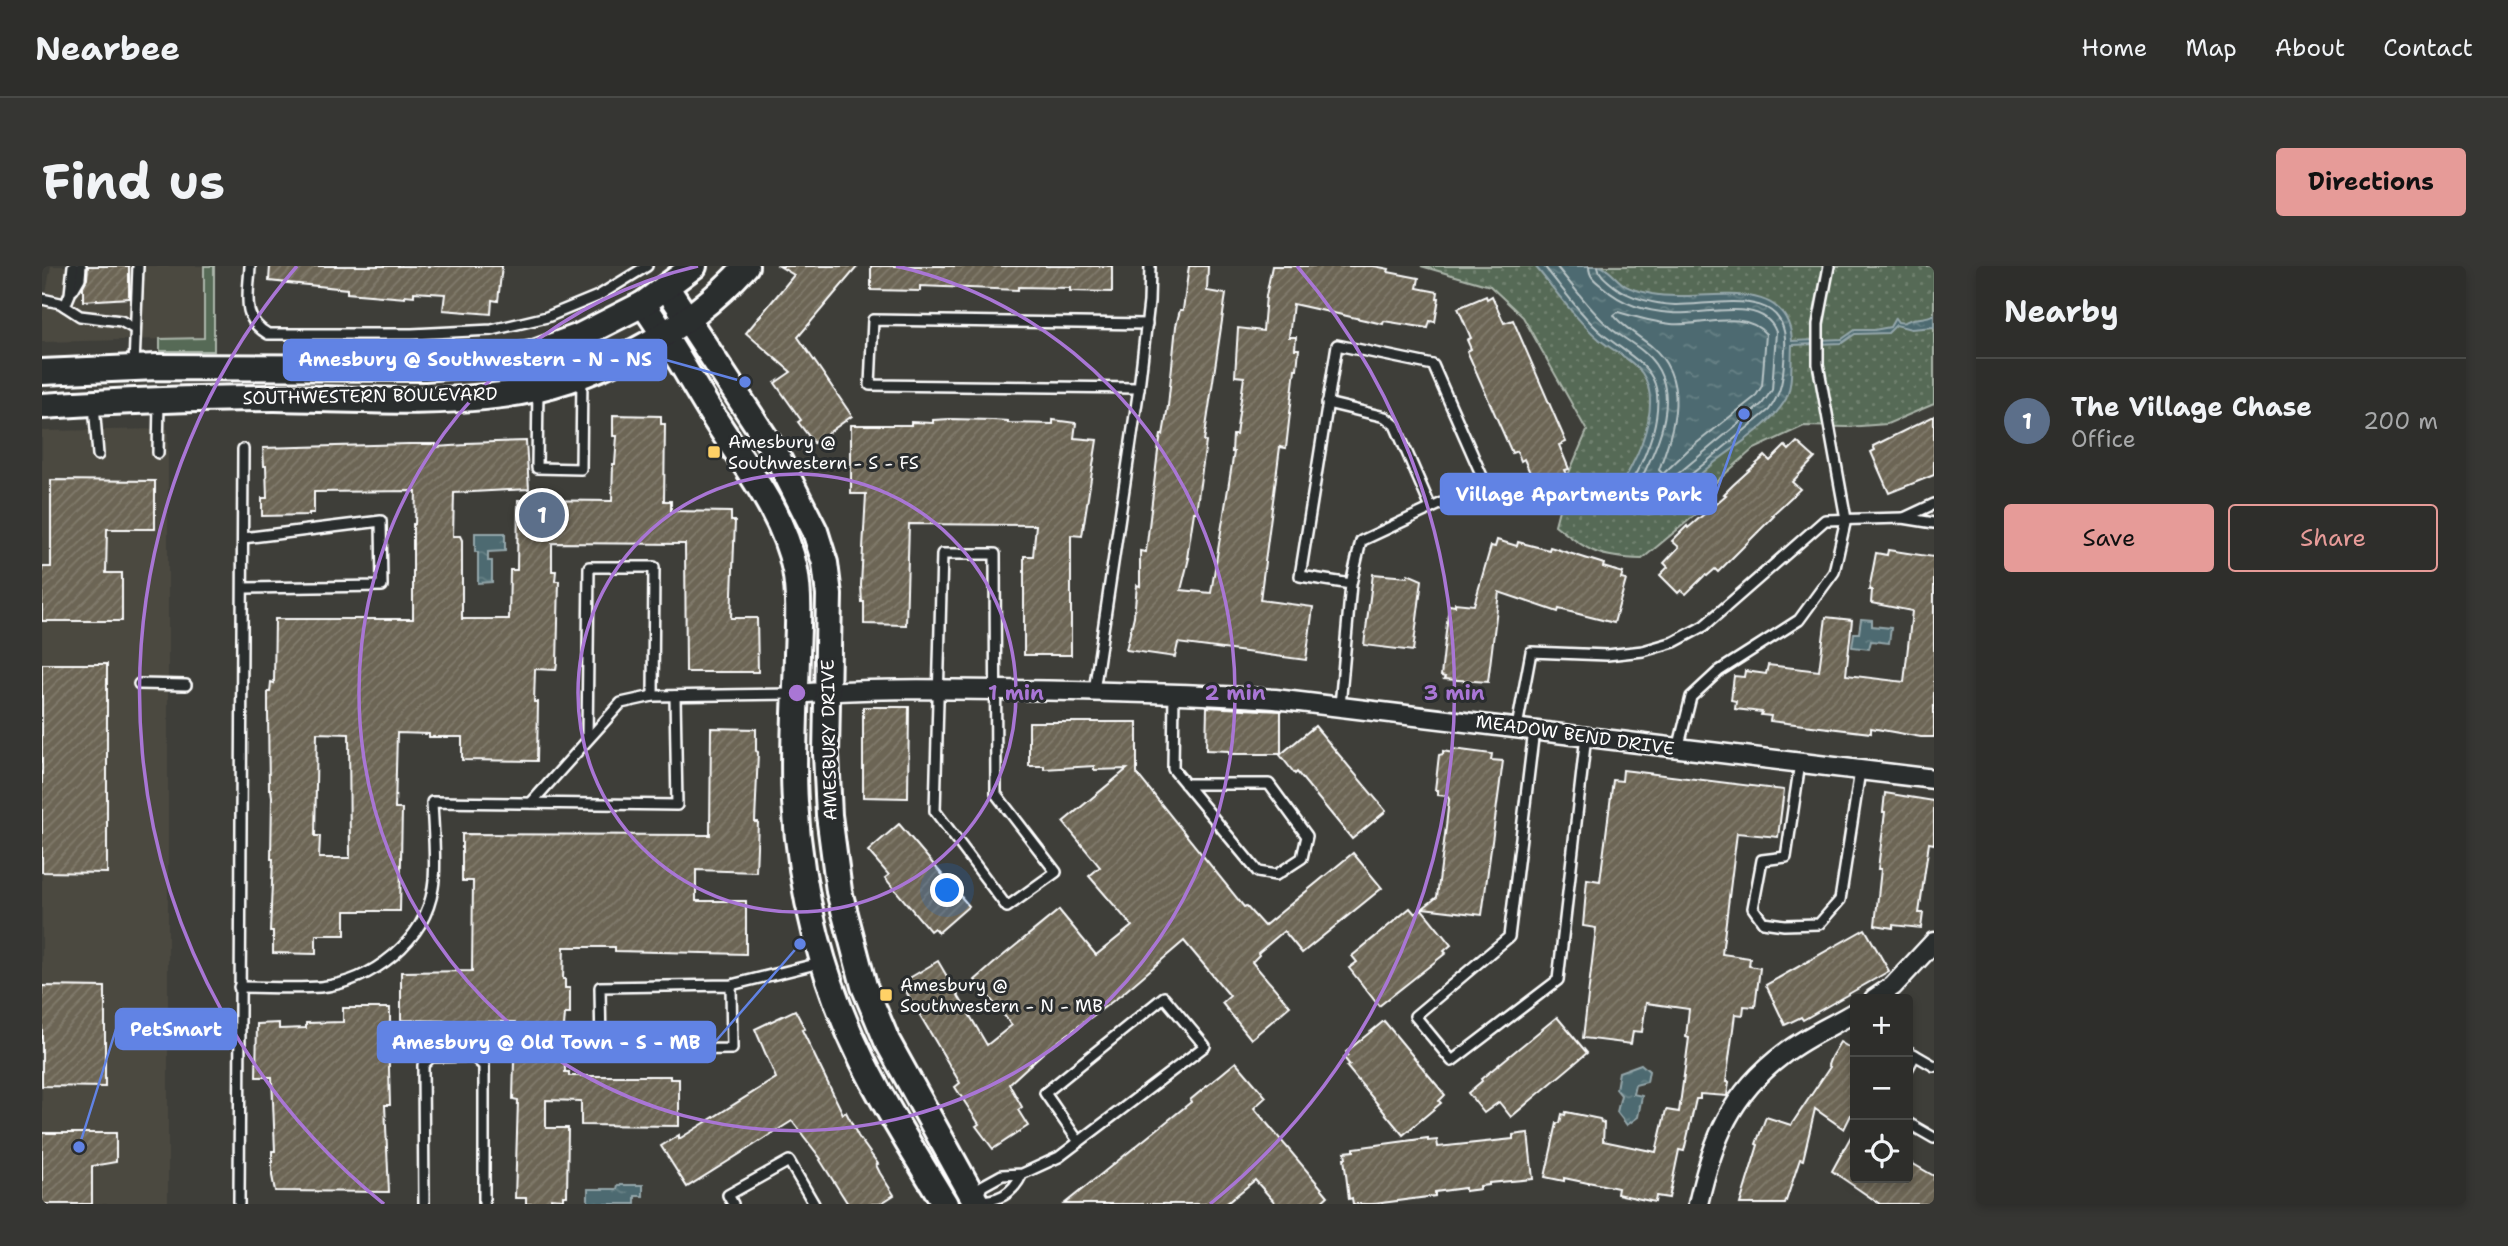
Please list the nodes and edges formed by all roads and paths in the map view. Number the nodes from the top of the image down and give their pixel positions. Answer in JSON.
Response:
{"nodes":[{"id":1,"x":73,"y":266,"type":"edge"},
{"id":2,"x":81,"y":266,"type":"edge"},
{"id":3,"x":138,"y":266,"type":"edge"},
{"id":4,"x":250,"y":266,"type":"edge"},
{"id":5,"x":647,"y":266,"type":"edge"},
{"id":6,"x":694,"y":266,"type":"edge"},
{"id":7,"x":746,"y":266,"type":"edge"},
{"id":8,"x":1150,"y":266,"type":"edge"},
{"id":9,"x":1829,"y":266,"type":"edge"},
{"id":10,"x":667,"y":288,"type":"junction"},
{"id":11,"x":70,"y":294,"type":"junction"},
{"id":12,"x":42,"y":299,"type":"edge"},
{"id":13,"x":643,"y":304,"type":"junction"},
{"id":14,"x":65,"y":306,"type":"junction"},
{"id":15,"x":688,"y":318,"type":"junction"},
{"id":16,"x":1147,"y":324,"type":"junction"},
{"id":17,"x":135,"y":329,"type":"junction"},
{"id":18,"x":664,"y":335,"type":"junction"},
{"id":19,"x":134,"y":368,"type":"junction"},
{"id":20,"x":92,"y":371,"type":"junction"},
{"id":21,"x":42,"y":372,"type":"edge"},
{"id":22,"x":582,"y":374,"type":"junction"},
{"id":23,"x":538,"y":387,"type":"junction"},
{"id":24,"x":1139,"y":388,"type":"junction"},
{"id":25,"x":159,"y":399,"type":"junction"},
{"id":26,"x":94,"y":403,"type":"junction"},
{"id":27,"x":1327,"y":403,"type":"junction"},
{"id":28,"x":42,"y":406,"type":"edge"},
{"id":29,"x":243,"y":449,"type":"dead end"},
{"id":30,"x":158,"y":453,"type":"dead end"},
{"id":31,"x":98,"y":455,"type":"dead end"},
{"id":32,"x":1934,"y":504,"type":"edge"},
{"id":33,"x":1432,"y":508,"type":"junction"},
{"id":34,"x":1903,"y":518,"type":"junction"},
{"id":35,"x":1846,"y":519,"type":"junction"},
{"id":36,"x":1934,"y":523,"type":"edge"},
{"id":37,"x":243,"y":538,"type":"junction"},
{"id":38,"x":1351,"y":584,"type":"junction"},
{"id":39,"x":243,"y":588,"type":"junction"},
{"id":40,"x":139,"y":684,"type":"dead end"},
{"id":41,"x":186,"y":685,"type":"dead end"},
{"id":42,"x":938,"y":689,"type":"junction"},
{"id":43,"x":995,"y":690,"type":"junction"},
{"id":44,"x":826,"y":691,"type":"junction"},
{"id":45,"x":1094,"y":691,"type":"junction"},
{"id":46,"x":1174,"y":692,"type":"junction"},
{"id":47,"x":796,"y":694,"type":"junction"},
{"id":48,"x":653,"y":696,"type":"junction"},
{"id":49,"x":676,"y":696,"type":"junction"},
{"id":50,"x":1340,"y":706,"type":"junction"},
{"id":51,"x":1525,"y":728,"type":"junction"},
{"id":52,"x":1586,"y":736,"type":"junction"},
{"id":53,"x":587,"y":739,"type":"junction"},
{"id":54,"x":1678,"y":749,"type":"junction"},
{"id":55,"x":1800,"y":763,"type":"junction"},
{"id":56,"x":1860,"y":771,"type":"junction"},
{"id":57,"x":1934,"y":779,"type":"edge"},
{"id":58,"x":1185,"y":784,"type":"junction"},
{"id":59,"x":531,"y":803,"type":"junction"},
{"id":60,"x":1934,"y":942,"type":"edge"},
{"id":61,"x":856,"y":956,"type":"junction"},
{"id":62,"x":824,"y":962,"type":"junction"},
{"id":63,"x":731,"y":985,"type":"junction"},
{"id":64,"x":239,"y":987,"type":"junction"},
{"id":65,"x":1881,"y":994,"type":"edge"},
{"id":66,"x":1850,"y":1018,"type":"edge"},
{"id":67,"x":1913,"y":1054,"type":"edge"},
{"id":68,"x":1934,"y":1066,"type":"edge"},
{"id":69,"x":1913,"y":1126,"type":"edge"},
{"id":70,"x":1934,"y":1138,"type":"edge"},
{"id":71,"x":1079,"y":1142,"type":"junction"},
{"id":72,"x":1021,"y":1174,"type":"junction"},
{"id":73,"x":974,"y":1203,"type":"edge"},
{"id":74,"x":239,"y":1204,"type":"edge"},
{"id":75,"x":424,"y":1204,"type":"edge"},
{"id":76,"x":484,"y":1204,"type":"edge"},
{"id":77,"x":733,"y":1204,"type":"edge"},
{"id":78,"x":814,"y":1204,"type":"edge"},
{"id":79,"x":945,"y":1204,"type":"edge"},
{"id":80,"x":1698,"y":1204,"type":"edge"}],
"edges":[{"from":1,"to":11,"type":"lane"},
{"from":2,"to":11,"type":"lane"},
{"from":3,"to":17,"type":"lane"},
{"from":4,"to":5,"type":"lane"},
{"from":6,"to":10,"type":"street","name":"SOUTHWESTERN BOULEVARD"},
{"from":7,"to":15,"type":"street","name":"SOUTHWESTERN BOULEVARD"},
{"from":8,"to":16,"type":"lane"},
{"from":9,"to":35,"type":"lane"},
{"from":10,"to":13,"type":"street","name":"SOUTHWESTERN BOULEVARD"},
{"from":10,"to":15,"type":"street","name":"AMESBURY DRIVE"},
{"from":11,"to":14,"type":"lane"},
{"from":12,"to":14,"type":"lane"},
{"from":13,"to":18,"type":"street","name":"AMESBURY DRIVE"},
{"from":13,"to":19,"type":"street","name":"SOUTHWESTERN BOULEVARD"},
{"from":14,"to":17,"type":"lane"},
{"from":15,"to":18,"type":"street","name":"SOUTHWESTERN BOULEVARD"},
{"from":15,"to":44,"type":"street","name":"AMESBURY DRIVE"},
{"from":16,"to":24,"type":"lane"},
{"from":16,"to":24,"type":"lane"},
{"from":17,"to":19,"type":"lane"},
{"from":18,"to":22,"type":"street","name":"SOUTHWESTERN BOULEVARD"},
{"from":18,"to":47,"type":"street","name":"AMESBURY DRIVE"},
{"from":19,"to":20,"type":"street","name":"SOUTHWESTERN BOULEVARD"},
{"from":20,"to":21,"type":"street","name":"SOUTHWESTERN BOULEVARD"},
{"from":20,"to":26,"type":"street"},
{"from":22,"to":23,"type":"street","name":"SOUTHWESTERN BOULEVARD"},
{"from":22,"to":23,"type":"lane"},
{"from":23,"to":25,"type":"street","name":"SOUTHWESTERN BOULEVARD"},
{"from":24,"to":45,"type":"lane"},
{"from":25,"to":26,"type":"street","name":"SOUTHWESTERN BOULEVARD"},
{"from":25,"to":30,"type":"lane"},
{"from":26,"to":28,"type":"street","name":"SOUTHWESTERN BOULEVARD"},
{"from":26,"to":31,"type":"lane"},
{"from":27,"to":33,"type":"lane"},
{"from":27,"to":33,"type":"lane"},
{"from":27,"to":38,"type":"lane"},
{"from":29,"to":37,"type":"lane"},
{"from":32,"to":34,"type":"lane"},
{"from":33,"to":38,"type":"lane"},
{"from":34,"to":35,"type":"lane"},
{"from":34,"to":36,"type":"lane"},
{"from":35,"to":51,"type":"lane"},
{"from":35,"to":54,"type":"lane"},
{"from":37,"to":39,"type":"lane"},
{"from":37,"to":39,"type":"lane"},
{"from":38,"to":50,"type":"lane"},
{"from":39,"to":64,"type":"lane"},
{"from":40,"to":41,"type":"lane"},
{"from":42,"to":43,"type":"street","name":"MEADOW BEND DRIVE"},
{"from":42,"to":43,"type":"lane"},
{"from":42,"to":43,"type":"lane"},
{"from":42,"to":44,"type":"street","name":"MEADOW BEND DRIVE"},
{"from":43,"to":45,"type":"street","name":"MEADOW BEND DRIVE"},
{"from":44,"to":47,"type":"street","name":"MEADOW BEND DRIVE"},
{"from":44,"to":61,"type":"street","name":"AMESBURY DRIVE"},
{"from":45,"to":46,"type":"street","name":"MEADOW BEND DRIVE"},
{"from":46,"to":50,"type":"street","name":"MEADOW BEND DRIVE"},
{"from":46,"to":58,"type":"lane"},
{"from":47,"to":49,"type":"lane"},
{"from":47,"to":62,"type":"street","name":"AMESBURY DRIVE"},
{"from":48,"to":49,"type":"lane"},
{"from":48,"to":53,"type":"lane"},
{"from":48,"to":53,"type":"lane"},
{"from":49,"to":59,"type":"lane"},
{"from":50,"to":51,"type":"street","name":"MEADOW BEND DRIVE"},
{"from":51,"to":52,"type":"street","name":"MEADOW BEND DRIVE"},
{"from":51,"to":52,"type":"lane"},
{"from":52,"to":54,"type":"street","name":"MEADOW BEND DRIVE"},
{"from":53,"to":59,"type":"lane"},
{"from":54,"to":55,"type":"street","name":"MEADOW BEND DRIVE"},
{"from":55,"to":56,"type":"street","name":"MEADOW BEND DRIVE"},
{"from":55,"to":56,"type":"lane"},
{"from":56,"to":57,"type":"street","name":"MEADOW BEND DRIVE"},
{"from":58,"to":58,"type":"lane"},
{"from":59,"to":64,"type":"lane"},
{"from":60,"to":65,"type":"street"},
{"from":61,"to":62,"type":"street"},
{"from":61,"to":73,"type":"street","name":"AMESBURY DRIVE"},
{"from":62,"to":63,"type":"lane"},
{"from":62,"to":79,"type":"street","name":"AMESBURY DRIVE"},
{"from":63,"to":63,"type":"lane"},
{"from":64,"to":74,"type":"lane"},
{"from":66,"to":80,"type":"street"},
{"from":67,"to":68,"type":"lane"},
{"from":69,"to":70,"type":"lane"},
{"from":71,"to":71,"type":"lane"},
{"from":71,"to":72,"type":"lane"},
{"from":72,"to":73,"type":"lane"},
{"from":72,"to":73,"type":"lane"},
{"from":75,"to":76,"type":"lane"},
{"from":77,"to":78,"type":"lane"}]}
